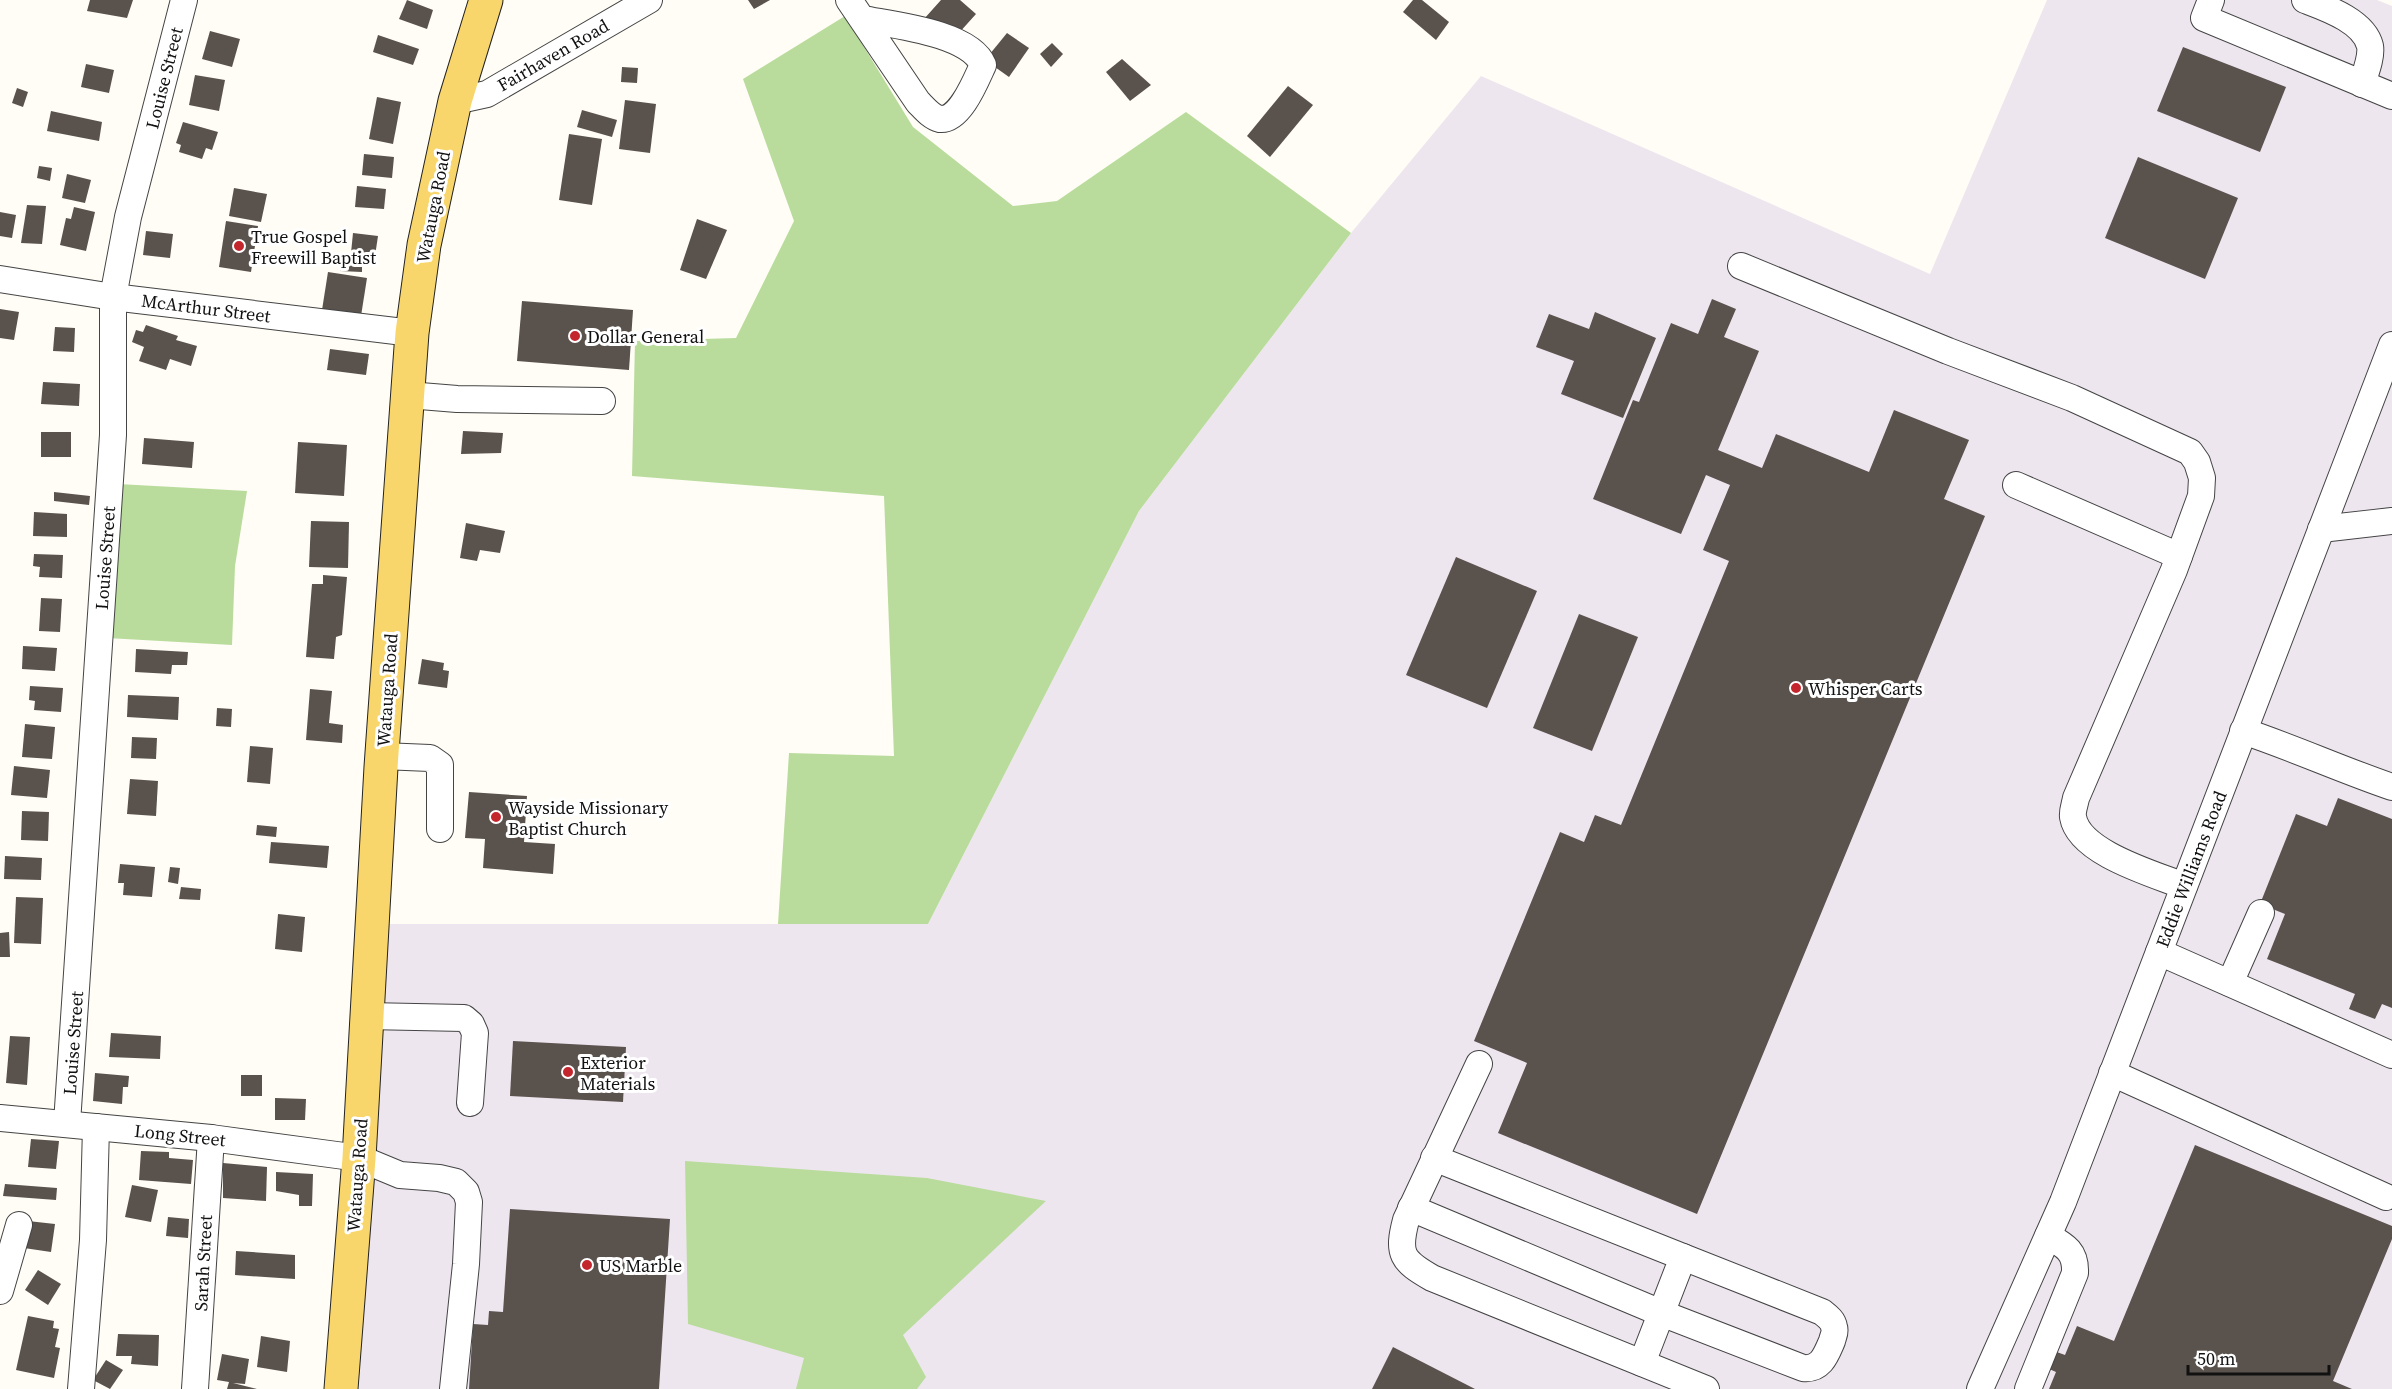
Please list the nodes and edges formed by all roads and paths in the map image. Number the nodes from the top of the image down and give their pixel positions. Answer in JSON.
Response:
{"nodes":[{"id":1,"x":184,"y":0,"type":"edge"},
{"id":2,"x":486,"y":0,"type":"edge"},
{"id":3,"x":649,"y":0,"type":"edge"},
{"id":4,"x":2211,"y":0,"type":"edge"},
{"id":5,"x":2305,"y":0,"type":"edge"},
{"id":6,"x":856,"y":10,"type":"edge"},
{"id":7,"x":2362,"y":84,"type":"junction"},
{"id":8,"x":2392,"y":96,"type":"edge"},
{"id":9,"x":454,"y":101,"type":"junction"},
{"id":10,"x":1741,"y":266,"type":"dead end"},
{"id":11,"x":0,"y":279,"type":"edge"},
{"id":12,"x":113,"y":297,"type":"junction"},
{"id":13,"x":412,"y":333,"type":"junction"},
{"id":14,"x":2392,"y":345,"type":"edge"},
{"id":15,"x":408,"y":396,"type":"junction"},
{"id":16,"x":602,"y":401,"type":"dead end"},
{"id":17,"x":2016,"y":485,"type":"dead end"},
{"id":18,"x":2392,"y":521,"type":"edge"},
{"id":19,"x":2321,"y":529,"type":"junction"},
{"id":20,"x":2180,"y":556,"type":"junction"},
{"id":21,"x":2243,"y":731,"type":"junction"},
{"id":22,"x":382,"y":756,"type":"junction"},
{"id":23,"x":2392,"y":788,"type":"edge"},
{"id":24,"x":440,"y":829,"type":"dead end"},
{"id":25,"x":2184,"y":886,"type":"junction"},
{"id":26,"x":2261,"y":913,"type":"dead end"},
{"id":27,"x":2159,"y":952,"type":"junction"},
{"id":28,"x":2230,"y":983,"type":"junction"},
{"id":29,"x":367,"y":1016,"type":"junction"},
{"id":30,"x":2392,"y":1055,"type":"edge"},
{"id":31,"x":1479,"y":1064,"type":"dead end"},
{"id":32,"x":2112,"y":1073,"type":"junction"},
{"id":33,"x":470,"y":1103,"type":"dead end"},
{"id":34,"x":0,"y":1118,"type":"edge"},
{"id":35,"x":67,"y":1123,"type":"junction"},
{"id":36,"x":96,"y":1127,"type":"junction"},
{"id":37,"x":211,"y":1138,"type":"junction"},
{"id":38,"x":358,"y":1158,"type":"junction"},
{"id":39,"x":1434,"y":1158,"type":"junction"},
{"id":40,"x":2386,"y":1197,"type":"dead end"},
{"id":41,"x":1411,"y":1208,"type":"junction"},
{"id":42,"x":19,"y":1225,"type":"dead end"},
{"id":43,"x":2048,"y":1236,"type":"junction"},
{"id":44,"x":1683,"y":1257,"type":"junction"},
{"id":45,"x":0,"y":1291,"type":"edge"},
{"id":46,"x":1661,"y":1313,"type":"junction"},
{"id":47,"x":1642,"y":1363,"type":"junction"},
{"id":48,"x":81,"y":1389,"type":"edge"},
{"id":49,"x":195,"y":1389,"type":"edge"},
{"id":50,"x":341,"y":1389,"type":"edge"},
{"id":51,"x":453,"y":1389,"type":"edge"},
{"id":52,"x":1706,"y":1389,"type":"edge"},
{"id":53,"x":1980,"y":1389,"type":"edge"},
{"id":54,"x":2028,"y":1389,"type":"edge"}],
"edges":[{"from":1,"to":12,"type":"street","name":"Louise Street"},
{"from":2,"to":9,"type":"main road","name":"Watauga Road"},
{"from":3,"to":9,"type":"street","name":"Fairhaven Road"},
{"from":4,"to":7,"type":"street"},
{"from":5,"to":7,"type":"street"},
{"from":6,"to":6,"type":"street"},
{"from":7,"to":8,"type":"street"},
{"from":9,"to":13,"type":"main road","name":"Watauga Road"},
{"from":10,"to":20,"type":"street"},
{"from":11,"to":12,"type":"street","name":"McArthur Street"},
{"from":12,"to":13,"type":"street","name":"McArthur Street"},
{"from":12,"to":35,"type":"street","name":"Louise Street"},
{"from":13,"to":15,"type":"main road","name":"Watauga Road"},
{"from":14,"to":19,"type":"street","name":"Eddie Williams Road"},
{"from":15,"to":16,"type":"street"},
{"from":15,"to":22,"type":"main road","name":"Watauga Road"},
{"from":17,"to":20,"type":"street"},
{"from":18,"to":19,"type":"street"},
{"from":19,"to":21,"type":"street","name":"Eddie Williams Road"},
{"from":20,"to":25,"type":"street"},
{"from":21,"to":23,"type":"street"},
{"from":21,"to":25,"type":"street","name":"Eddie Williams Road"},
{"from":22,"to":24,"type":"street"},
{"from":22,"to":29,"type":"main road","name":"Watauga Road"},
{"from":25,"to":27,"type":"street","name":"Eddie Williams Road"},
{"from":26,"to":28,"type":"street"},
{"from":27,"to":28,"type":"street"},
{"from":27,"to":32,"type":"street","name":"Eddie Williams Road"},
{"from":28,"to":30,"type":"street"},
{"from":29,"to":33,"type":"street"},
{"from":29,"to":38,"type":"main road","name":"Watauga Road"},
{"from":31,"to":39,"type":"street"},
{"from":32,"to":40,"type":"street"},
{"from":32,"to":43,"type":"street","name":"Eddie Williams Road"},
{"from":34,"to":35,"type":"street","name":"Long Street"},
{"from":35,"to":36,"type":"street","name":"Long Street"},
{"from":36,"to":37,"type":"street","name":"Long Street"},
{"from":36,"to":48,"type":"street"},
{"from":37,"to":38,"type":"street","name":"Long Street"},
{"from":37,"to":49,"type":"street","name":"Sarah Street"},
{"from":38,"to":50,"type":"main road","name":"Watauga Road"},
{"from":38,"to":51,"type":"street","name":"Long Street"},
{"from":39,"to":41,"type":"street"},
{"from":39,"to":44,"type":"street"},
{"from":41,"to":46,"type":"street"},
{"from":41,"to":47,"type":"street"},
{"from":42,"to":45,"type":"street"},
{"from":43,"to":53,"type":"street","name":"Eddie Williams Road"},
{"from":43,"to":54,"type":"street"},
{"from":44,"to":46,"type":"street"},
{"from":44,"to":46,"type":"street"},
{"from":46,"to":47,"type":"street"},
{"from":47,"to":52,"type":"street"}]}
